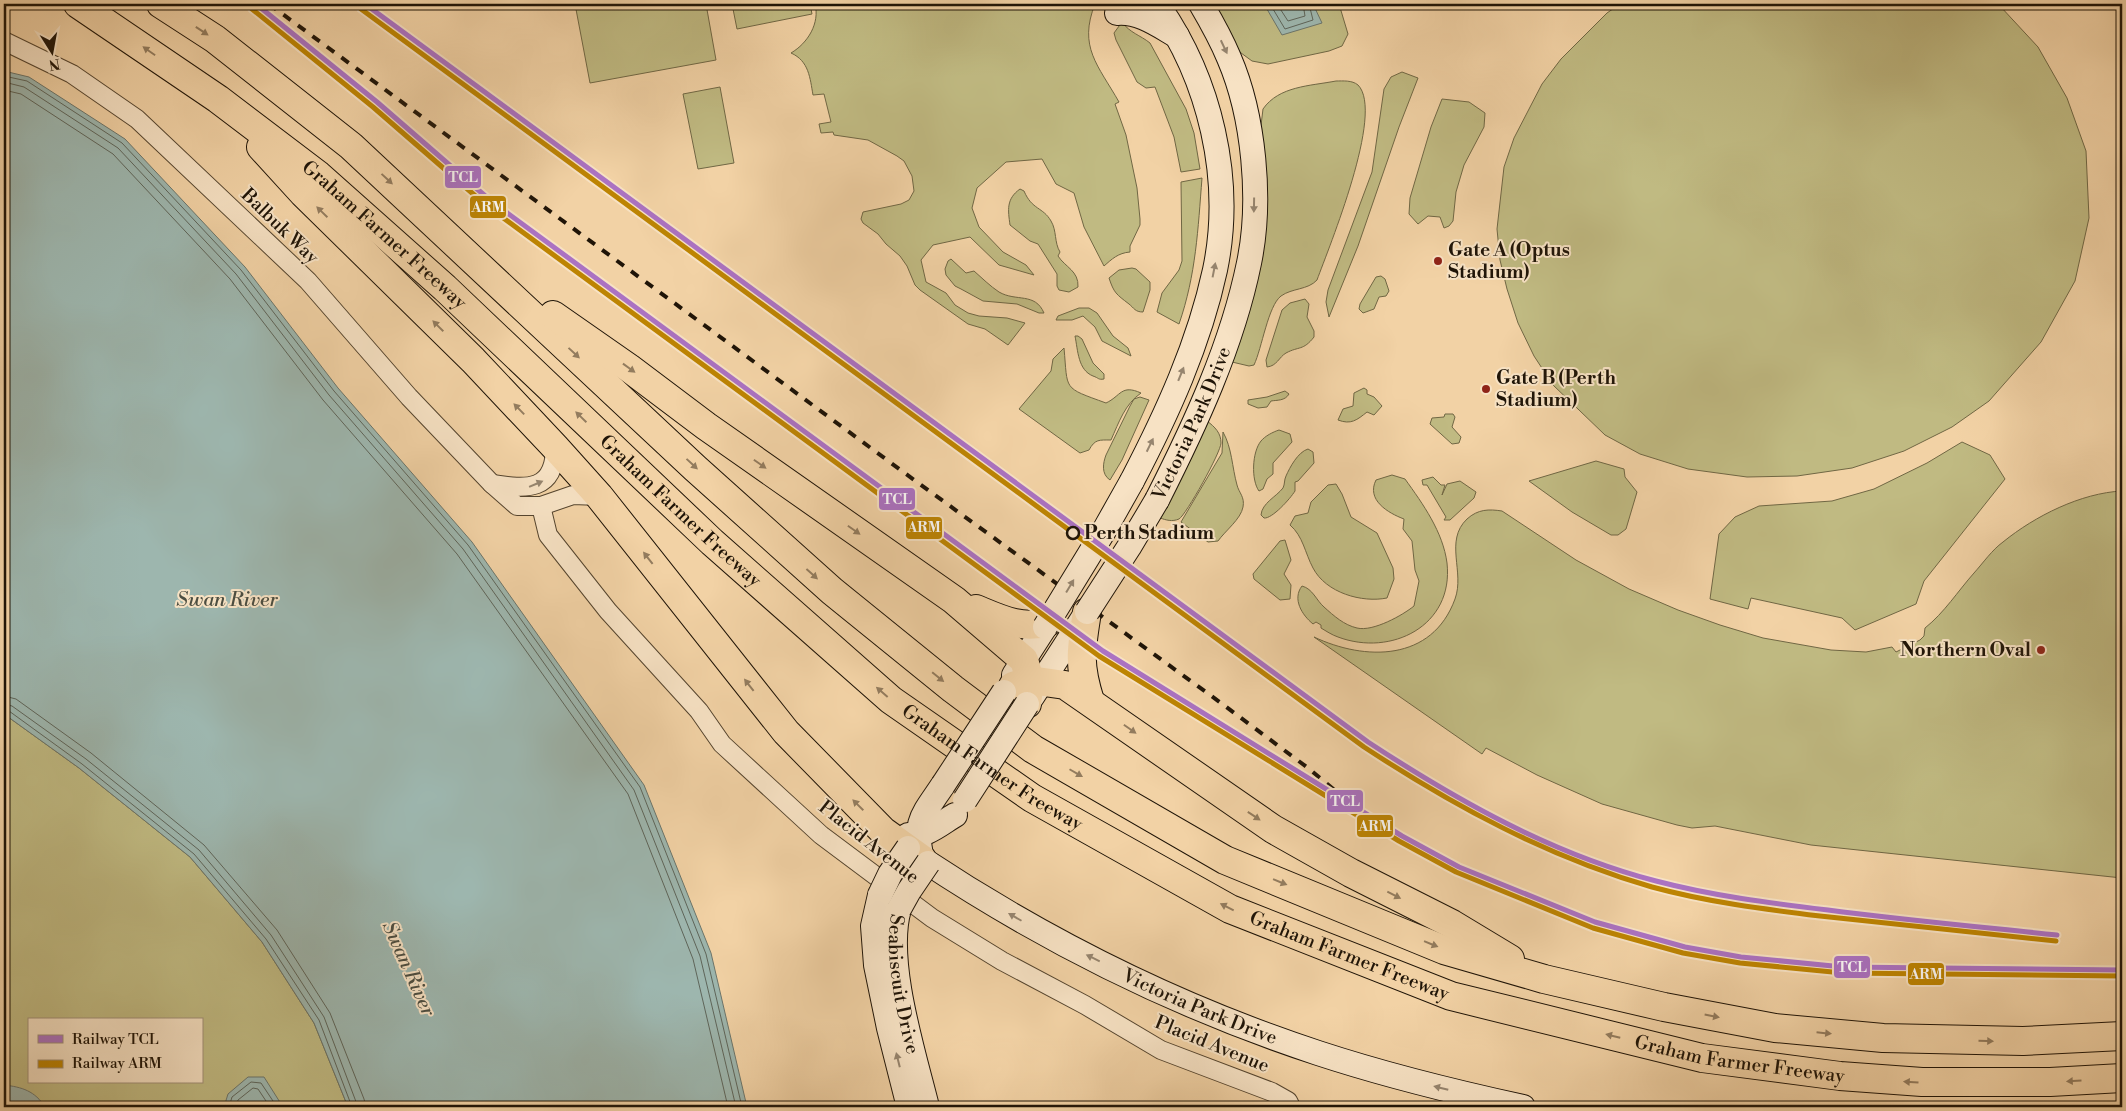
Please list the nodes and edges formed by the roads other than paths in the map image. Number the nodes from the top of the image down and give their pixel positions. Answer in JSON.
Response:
{"nodes":[{"id":1,"x":78,"y":4,"type":"edge"},
{"id":2,"x":161,"y":4,"type":"edge"},
{"id":3,"x":1157,"y":4,"type":"edge"},
{"id":4,"x":1201,"y":4,"type":"edge"},
{"id":5,"x":1117,"y":13,"type":"dead end"},
{"id":6,"x":1178,"y":37,"type":"junction"},
{"id":7,"x":4,"y":41,"type":"edge"},
{"id":8,"x":218,"y":99,"type":"junction"},
{"id":9,"x":474,"y":260,"type":"junction"},
{"id":10,"x":555,"y":447,"type":"junction"},
{"id":11,"x":492,"y":484,"type":"junction"},
{"id":12,"x":599,"y":496,"type":"junction"},
{"id":13,"x":541,"y":506,"type":"junction"},
{"id":14,"x":954,"y":600,"type":"junction"},
{"id":15,"x":1087,"y":612,"type":"joint"},
{"id":16,"x":1044,"y":625,"type":"junction"},
{"id":17,"x":1074,"y":646,"type":"junction"},
{"id":18,"x":1026,"y":683,"type":"junction"},
{"id":19,"x":1090,"y":701,"type":"junction"},
{"id":20,"x":960,"y":808,"type":"joint"},
{"id":21,"x":919,"y":851,"type":"junction"},
{"id":22,"x":1544,"y":979,"type":"junction"},
{"id":23,"x":2122,"y":1036,"type":"edge"},
{"id":24,"x":2122,"y":1078,"type":"edge"},
{"id":25,"x":1273,"y":1099,"type":"edge"},
{"id":26,"x":909,"y":1107,"type":"edge"},
{"id":27,"x":927,"y":1107,"type":"edge"},
{"id":28,"x":1291,"y":1107,"type":"edge"},
{"id":29,"x":1523,"y":1107,"type":"edge"}],
"edges":[{"from":8,"to":1,"type":"highway","name":"Graham Farmer Freeway","one_way":true},
{"from":2,"to":9,"type":"highway","name":"Graham Farmer Freeway","one_way":true},
{"from":3,"to":6,"type":"street","name":"Victoria Park Drive"},
{"from":4,"to":15,"type":"street","name":"Victoria Park Drive","one_way":true,"bridge":true},
{"from":5,"to":6,"type":"street"},
{"from":16,"to":6,"type":"street","name":"Victoria Park Drive","one_way":true,"bridge":true},
{"from":7,"to":11,"type":"street","name":"Balbuk Way"},
{"from":10,"to":8,"type":"highway","one_way":true},
{"from":24,"to":8,"type":"highway","name":"Graham Farmer Freeway","one_way":true},
{"from":9,"to":14,"type":"highway","one_way":true},
{"from":9,"to":22,"type":"highway","name":"Graham Farmer Freeway","one_way":true},
{"from":11,"to":10,"type":"street","one_way":true},
{"from":10,"to":12,"type":"highway"},
{"from":11,"to":13,"type":"street","name":"Balbuk Way"},
{"from":12,"to":13,"type":"street","name":"Balbuk Way"},
{"from":21,"to":12,"type":"highway","one_way":true},
{"from":13,"to":25,"type":"street","name":"Placid Avenue"},
{"from":14,"to":16,"type":"highway"},
{"from":14,"to":18,"type":"highway"},
{"from":15,"to":17,"type":"highway"},
{"from":16,"to":18,"type":"street","name":"Victoria Park Drive"},
{"from":17,"to":18,"type":"street","name":"Victoria Park Drive"},
{"from":17,"to":19,"type":"highway"},
{"from":18,"to":19,"type":"highway"},
{"from":18,"to":20,"type":"street","name":"Victoria Park Drive","bridge":true},
{"from":18,"to":21,"type":"street","name":"Victoria Park Drive","bridge":true},
{"from":19,"to":22,"type":"highway","one_way":true},
{"from":20,"to":21,"type":"street","name":"Seabiscuit Drive"},
{"from":26,"to":21,"type":"street","name":"Seabiscuit Drive","one_way":true,"bridge":true},
{"from":21,"to":27,"type":"street","name":"Seabiscuit Drive","bridge":true},
{"from":29,"to":21,"type":"street","name":"Victoria Park Drive","one_way":true},
{"from":22,"to":23,"type":"highway","name":"Graham Farmer Freeway","one_way":true},
{"from":25,"to":28,"type":"street","name":"Placid Avenue"}]}
